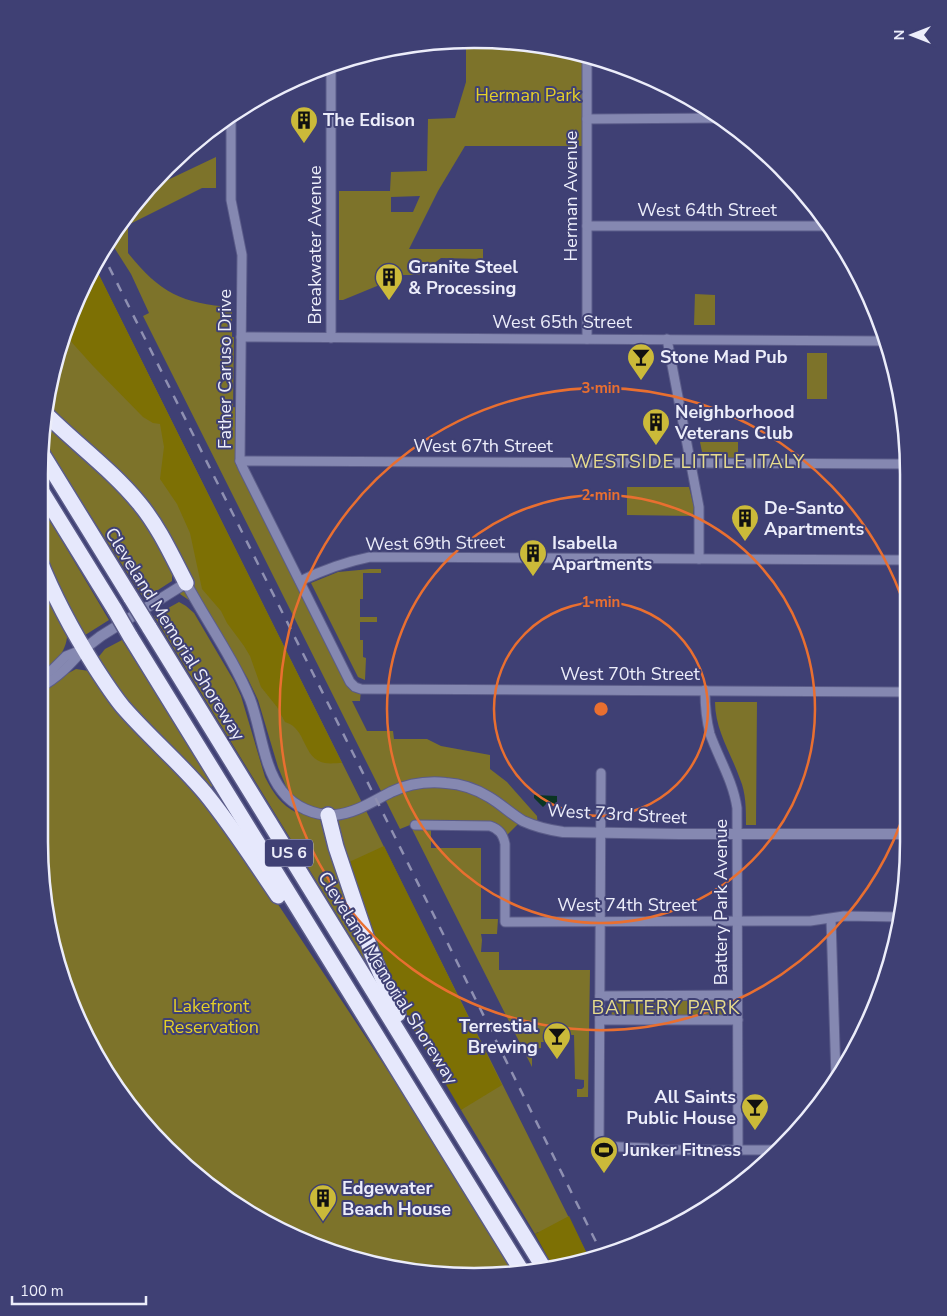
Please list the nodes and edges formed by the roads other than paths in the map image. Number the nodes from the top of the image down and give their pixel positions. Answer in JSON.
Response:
{"nodes":[{"id":1,"x":587,"y":63,"type":"edge"},
{"id":2,"x":331,"y":72,"type":"edge"},
{"id":3,"x":708,"y":118,"type":"edge"},
{"id":4,"x":587,"y":119,"type":"junction"},
{"id":5,"x":231,"y":123,"type":"edge"},
{"id":6,"x":587,"y":226,"type":"junction"},
{"id":7,"x":820,"y":226,"type":"edge"},
{"id":8,"x":241,"y":337,"type":"junction"},
{"id":9,"x":331,"y":338,"type":"junction"},
{"id":10,"x":587,"y":339,"type":"junction"},
{"id":11,"x":667,"y":339,"type":"junction"},
{"id":12,"x":878,"y":341,"type":"edge"},
{"id":13,"x":51,"y":418,"type":"edge"},
{"id":14,"x":240,"y":461,"type":"junction"},
{"id":15,"x":48,"y":463,"type":"edge"},
{"id":16,"x":690,"y":463,"type":"junction"},
{"id":17,"x":900,"y":464,"type":"edge"},
{"id":18,"x":48,"y":502,"type":"edge"},
{"id":19,"x":699,"y":559,"type":"junction"},
{"id":20,"x":900,"y":560,"type":"edge"},
{"id":21,"x":48,"y":581,"type":"edge"},
{"id":22,"x":300,"y":581,"type":"junction"},
{"id":23,"x":186,"y":583,"type":"junction"},
{"id":24,"x":84,"y":649,"type":"junction"},
{"id":25,"x":48,"y":672,"type":"edge"},
{"id":26,"x":48,"y":683,"type":"edge"},
{"id":27,"x":355,"y":687,"type":"joint"},
{"id":28,"x":705,"y":690,"type":"junction"},
{"id":29,"x":900,"y":692,"type":"edge"},
{"id":30,"x":601,"y":773,"type":"dead end"},
{"id":31,"x":328,"y":815,"type":"junction"},
{"id":32,"x":415,"y":825,"type":"dead end"},
{"id":33,"x":601,"y":832,"type":"junction"},
{"id":34,"x":737,"y":834,"type":"junction"},
{"id":35,"x":900,"y":834,"type":"edge"},
{"id":36,"x":893,"y":917,"type":"edge"},
{"id":37,"x":832,"y":919,"type":"junction"},
{"id":38,"x":737,"y":921,"type":"junction"},
{"id":39,"x":600,"y":922,"type":"junction"},
{"id":40,"x":314,"y":935,"type":"junction"},
{"id":41,"x":738,"y":995,"type":"junction"},
{"id":42,"x":600,"y":996,"type":"junction"},
{"id":43,"x":600,"y":1020,"type":"junction"},
{"id":44,"x":738,"y":1020,"type":"junction"},
{"id":45,"x":836,"y":1066,"type":"edge"},
{"id":46,"x":429,"y":1079,"type":"junction"},
{"id":47,"x":738,"y":1149,"type":"junction"},
{"id":48,"x":769,"y":1150,"type":"edge"},
{"id":49,"x":541,"y":1263,"type":"edge"},
{"id":50,"x":518,"y":1266,"type":"edge"}],
"edges":[{"from":1,"to":4,"type":"street","name":"Herman Avenue"},
{"from":2,"to":9,"type":"street","name":"Breakwater Avenue"},
{"from":3,"to":4,"type":"street"},
{"from":4,"to":6,"type":"street","name":"Herman Avenue"},
{"from":5,"to":8,"type":"street","name":"Father Caruso Drive"},
{"from":6,"to":7,"type":"street","name":"West 64th Street"},
{"from":6,"to":10,"type":"street","name":"Herman Avenue"},
{"from":8,"to":9,"type":"street","name":"West 65th Street"},
{"from":8,"to":14,"type":"street","name":"Father Caruso Drive"},
{"from":9,"to":10,"type":"street","name":"West 65th Street"},
{"from":10,"to":11,"type":"street","name":"West 65th Street"},
{"from":11,"to":12,"type":"street","name":"West 65th Street"},
{"from":11,"to":16,"type":"street"},
{"from":13,"to":23,"type":"highway"},
{"from":14,"to":16,"type":"street","name":"West 67th Street"},
{"from":14,"to":22,"type":"street","name":"Father Caruso Drive"},
{"from":15,"to":46,"type":"highway","name":"Cleveland Memorial Shoreway","number":"US 6","bridge":true},
{"from":16,"to":17,"type":"street","name":"West 67th Street"},
{"from":16,"to":19,"type":"street"},
{"from":18,"to":40,"type":"highway","number":"US 6","bridge":true},
{"from":19,"to":20,"type":"street","name":"West 69th Street"},
{"from":19,"to":22,"type":"street","name":"West 69th Street"},
{"from":21,"to":24,"type":"highway"},
{"from":22,"to":27,"type":"street","name":"Father Caruso Drive"},
{"from":23,"to":24,"type":"street"},
{"from":23,"to":31,"type":"street","name":"West 73rd Street"},
{"from":24,"to":25,"type":"street"},
{"from":24,"to":26,"type":"street"},
{"from":24,"to":40,"type":"highway"},
{"from":27,"to":28,"type":"street","name":"West 70th Street"},
{"from":28,"to":29,"type":"street","name":"West 70th Street"},
{"from":28,"to":34,"type":"street","name":"Battery Park Avenue"},
{"from":30,"to":33,"type":"street"},
{"from":31,"to":33,"type":"street","name":"West 73rd Street"},
{"from":31,"to":46,"type":"highway"},
{"from":32,"to":39,"type":"street","name":"West 74th Street"},
{"from":33,"to":34,"type":"street","name":"West 73rd Street"},
{"from":33,"to":39,"type":"street"},
{"from":34,"to":35,"type":"street","name":"West 73rd Street"},
{"from":34,"to":38,"type":"street","name":"Battery Park Avenue"},
{"from":36,"to":37,"type":"street","name":"West 74th Street"},
{"from":37,"to":38,"type":"street","name":"West 74th Street"},
{"from":37,"to":45,"type":"street"},
{"from":38,"to":39,"type":"street","name":"West 74th Street"},
{"from":38,"to":41,"type":"street","name":"Battery Park Avenue"},
{"from":39,"to":42,"type":"street"},
{"from":40,"to":50,"type":"highway","number":"US 6"},
{"from":41,"to":42,"type":"street"},
{"from":41,"to":44,"type":"street","name":"Battery Park Avenue"},
{"from":42,"to":43,"type":"street"},
{"from":43,"to":44,"type":"street"},
{"from":43,"to":47,"type":"street"},
{"from":44,"to":47,"type":"street","name":"Battery Park Avenue"},
{"from":46,"to":49,"type":"highway","name":"Cleveland Memorial Shoreway","number":"US 6"},
{"from":47,"to":48,"type":"street"}]}
